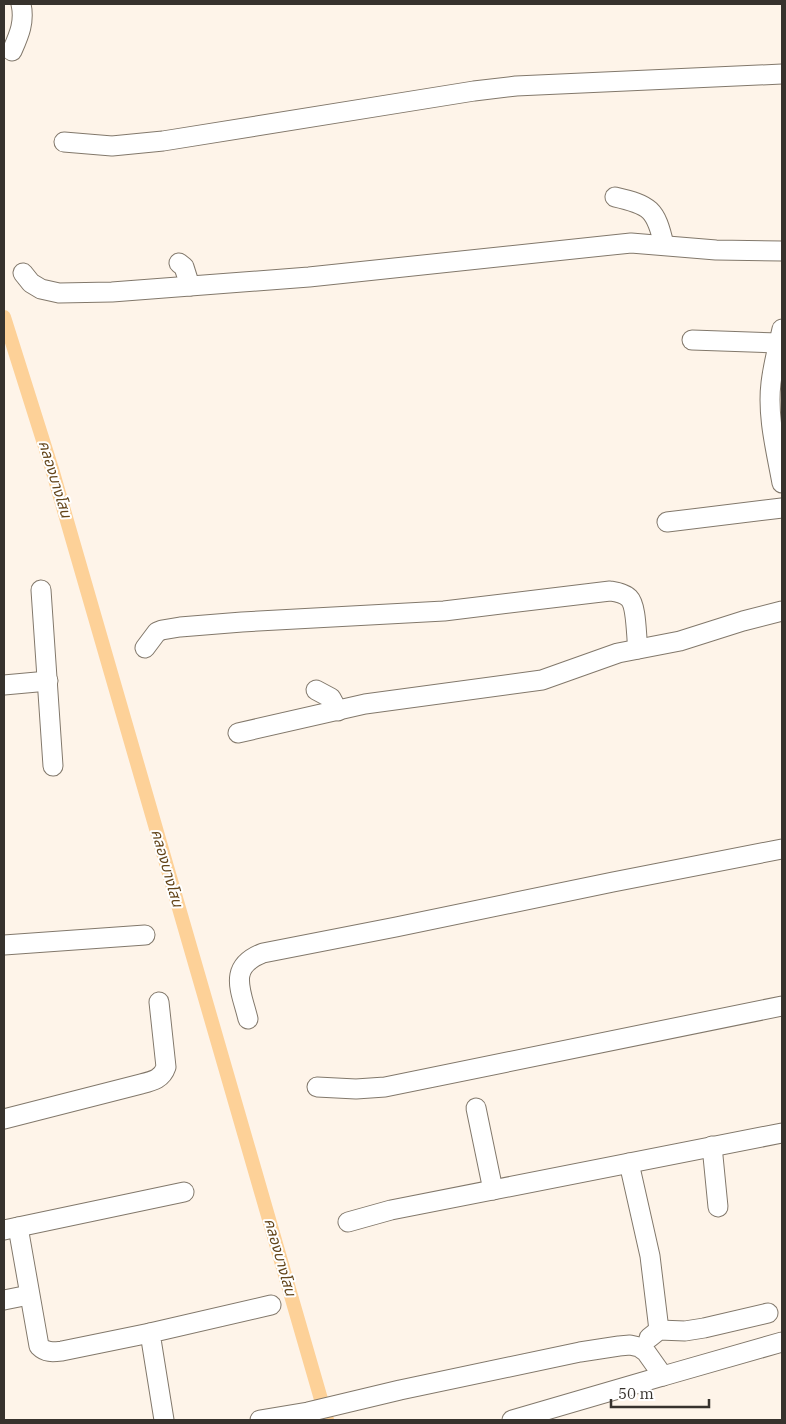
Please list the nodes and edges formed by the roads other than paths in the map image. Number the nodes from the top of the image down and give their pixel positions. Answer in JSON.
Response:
{"nodes":[{"id":1,"x":21,"y":4,"type":"edge"},
{"id":2,"x":12,"y":51,"type":"dead end"},
{"id":3,"x":782,"y":74,"type":"edge"},
{"id":4,"x":64,"y":142,"type":"dead end"},
{"id":5,"x":615,"y":197,"type":"dead end"},
{"id":6,"x":664,"y":245,"type":"junction"},
{"id":7,"x":782,"y":251,"type":"edge"},
{"id":8,"x":178,"y":263,"type":"dead end"},
{"id":9,"x":22,"y":273,"type":"dead end"},
{"id":10,"x":190,"y":286,"type":"junction"},
{"id":11,"x":781,"y":336,"type":"edge"},
{"id":12,"x":692,"y":340,"type":"dead end"},
{"id":13,"x":782,"y":483,"type":"edge"},
{"id":14,"x":782,"y":508,"type":"edge"},
{"id":15,"x":667,"y":522,"type":"dead end"},
{"id":16,"x":41,"y":590,"type":"dead end"},
{"id":17,"x":782,"y":611,"type":"edge"},
{"id":18,"x":145,"y":648,"type":"dead end"},
{"id":19,"x":638,"y":649,"type":"junction"},
{"id":20,"x":48,"y":682,"type":"junction"},
{"id":21,"x":4,"y":685,"type":"edge"},
{"id":22,"x":316,"y":690,"type":"dead end"},
{"id":23,"x":338,"y":711,"type":"junction"},
{"id":24,"x":238,"y":733,"type":"dead end"},
{"id":25,"x":53,"y":766,"type":"dead end"},
{"id":26,"x":782,"y":849,"type":"edge"},
{"id":27,"x":145,"y":935,"type":"dead end"},
{"id":28,"x":4,"y":945,"type":"edge"},
{"id":29,"x":159,"y":1002,"type":"dead end"},
{"id":30,"x":782,"y":1006,"type":"edge"},
{"id":31,"x":248,"y":1019,"type":"dead end"},
{"id":32,"x":317,"y":1087,"type":"dead end"},
{"id":33,"x":476,"y":1108,"type":"dead end"},
{"id":34,"x":4,"y":1119,"type":"edge"},
{"id":35,"x":782,"y":1133,"type":"edge"},
{"id":36,"x":712,"y":1146,"type":"junction"},
{"id":37,"x":629,"y":1163,"type":"junction"},
{"id":38,"x":493,"y":1190,"type":"junction"},
{"id":39,"x":184,"y":1192,"type":"dead end"},
{"id":40,"x":718,"y":1207,"type":"dead end"},
{"id":41,"x":348,"y":1222,"type":"dead end"},
{"id":42,"x":11,"y":1228,"type":"edge"},
{"id":43,"x":29,"y":1295,"type":"junction"},
{"id":44,"x":4,"y":1300,"type":"edge"},
{"id":45,"x":271,"y":1304,"type":"dead end"},
{"id":46,"x":768,"y":1314,"type":"dead end"},
{"id":47,"x":660,"y":1330,"type":"junction"},
{"id":48,"x":150,"y":1333,"type":"junction"},
{"id":49,"x":782,"y":1342,"type":"edge"},
{"id":50,"x":639,"y":1347,"type":"junction"},
{"id":51,"x":663,"y":1376,"type":"junction"},
{"id":52,"x":164,"y":1420,"type":"edge"},
{"id":53,"x":260,"y":1420,"type":"edge"},
{"id":54,"x":512,"y":1420,"type":"edge"}],
"edges":[{"from":1,"to":2,"type":"street"},
{"from":3,"to":4,"type":"street"},
{"from":5,"to":6,"type":"street"},
{"from":6,"to":7,"type":"street"},
{"from":6,"to":10,"type":"street"},
{"from":8,"to":10,"type":"street"},
{"from":9,"to":10,"type":"street"},
{"from":11,"to":12,"type":"street"},
{"from":11,"to":13,"type":"street"},
{"from":14,"to":15,"type":"street"},
{"from":16,"to":20,"type":"street"},
{"from":17,"to":19,"type":"street"},
{"from":18,"to":19,"type":"street"},
{"from":19,"to":23,"type":"street"},
{"from":20,"to":21,"type":"street"},
{"from":20,"to":25,"type":"street"},
{"from":22,"to":23,"type":"street"},
{"from":23,"to":24,"type":"street"},
{"from":26,"to":31,"type":"street"},
{"from":27,"to":28,"type":"street"},
{"from":29,"to":34,"type":"street"},
{"from":30,"to":32,"type":"street"},
{"from":33,"to":38,"type":"street"},
{"from":35,"to":36,"type":"street"},
{"from":36,"to":37,"type":"street"},
{"from":36,"to":40,"type":"street"},
{"from":37,"to":38,"type":"street"},
{"from":37,"to":47,"type":"street"},
{"from":38,"to":41,"type":"street"},
{"from":39,"to":42,"type":"street"},
{"from":42,"to":43,"type":"street"},
{"from":43,"to":44,"type":"street"},
{"from":43,"to":48,"type":"street"},
{"from":45,"to":48,"type":"street"},
{"from":46,"to":47,"type":"street"},
{"from":47,"to":50,"type":"street"},
{"from":48,"to":52,"type":"street"},
{"from":49,"to":51,"type":"street"},
{"from":50,"to":51,"type":"street"},
{"from":50,"to":53,"type":"street"},
{"from":51,"to":54,"type":"street"}]}
